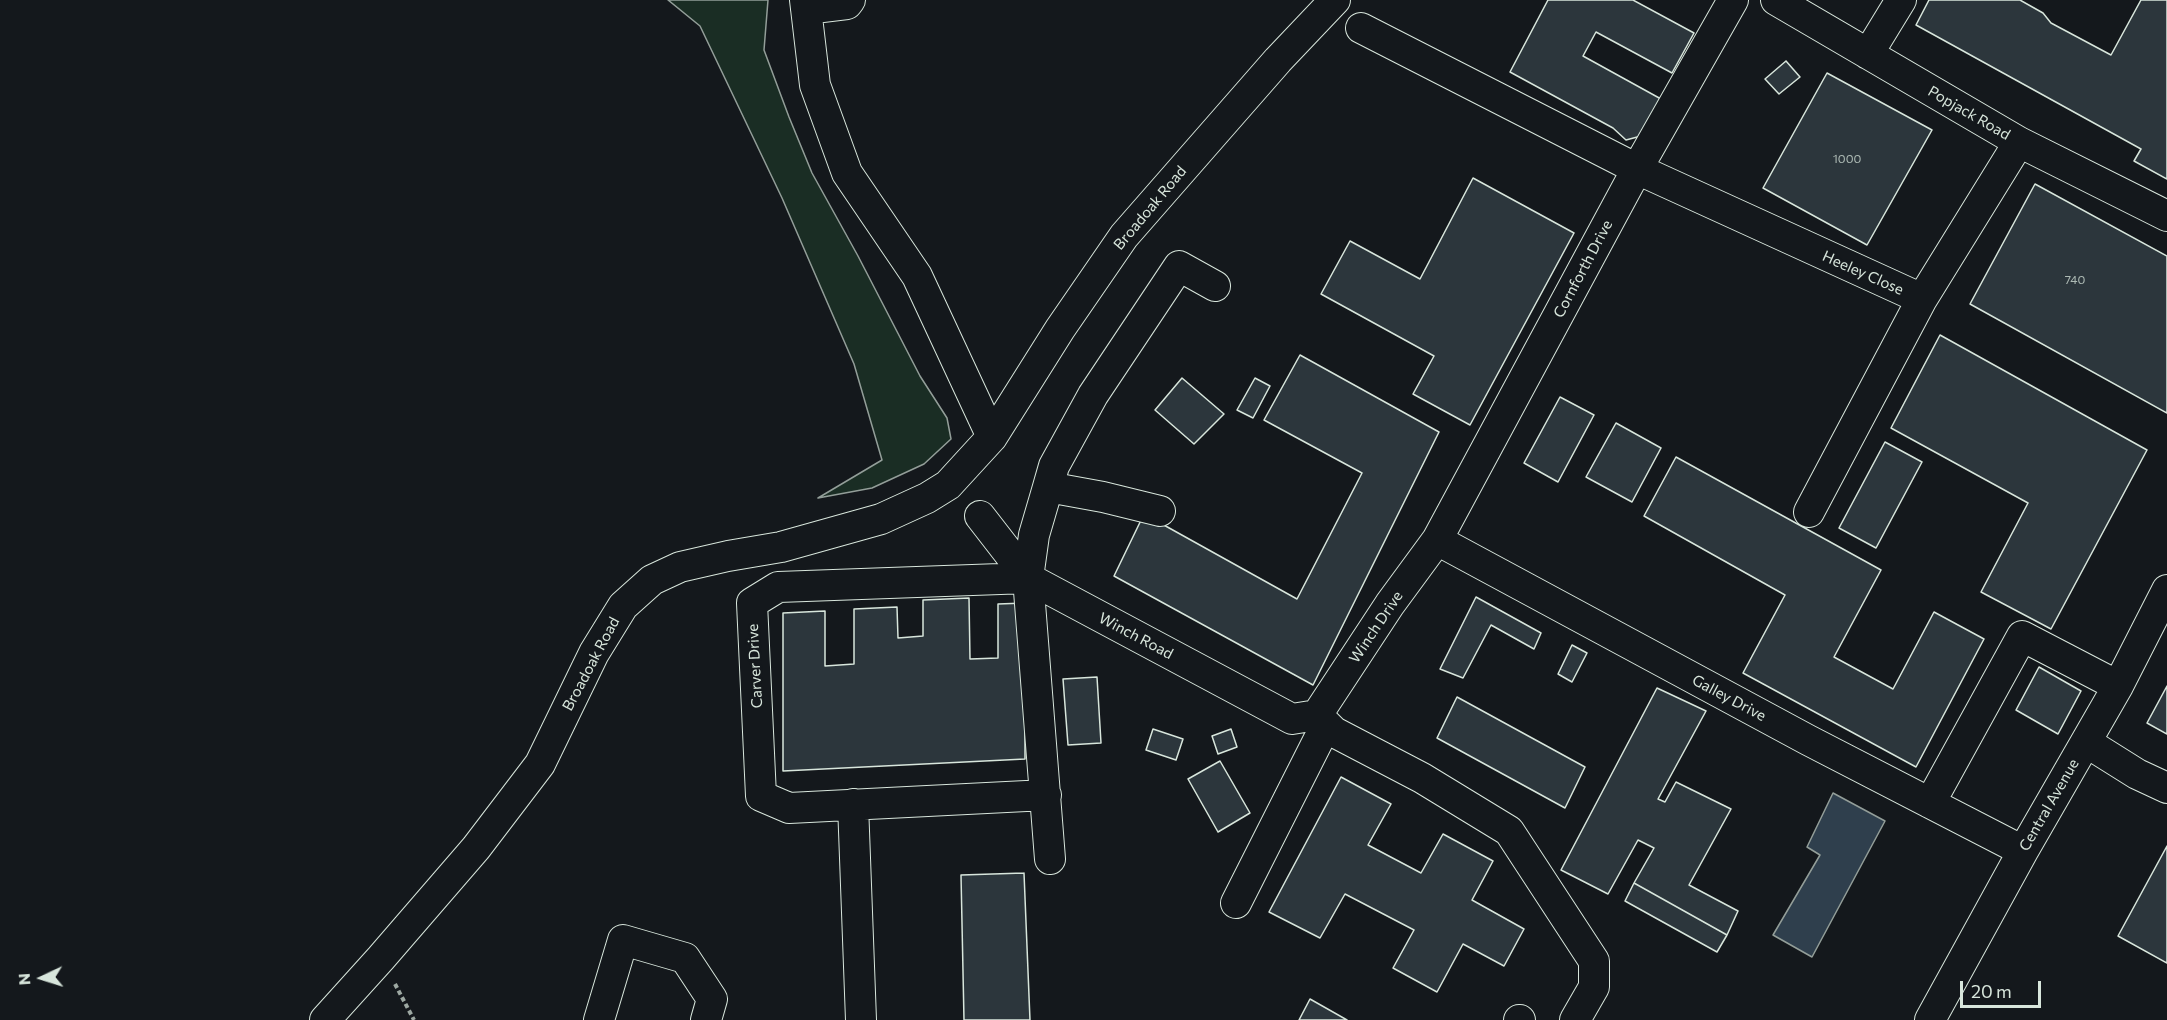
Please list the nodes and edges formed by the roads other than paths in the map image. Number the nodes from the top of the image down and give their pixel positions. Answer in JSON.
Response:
{"nodes":[{"id":1,"x":850,"y":0,"type":"edge"},
{"id":2,"x":1335,"y":0,"type":"edge"},
{"id":3,"x":1733,"y":0,"type":"edge"},
{"id":4,"x":1776,"y":0,"type":"edge"},
{"id":5,"x":1900,"y":0,"type":"edge"},
{"id":6,"x":806,"y":4,"type":"edge"},
{"id":7,"x":1361,"y":28,"type":"dead end"},
{"id":8,"x":1868,"y":54,"type":"junction"},
{"id":9,"x":2019,"y":142,"type":"junction"},
{"id":10,"x":1637,"y":169,"type":"junction"},
{"id":11,"x":2167,"y":216,"type":"edge"},
{"id":12,"x":1215,"y":286,"type":"dead end"},
{"id":13,"x":1922,"y":299,"type":"junction"},
{"id":14,"x":992,"y":437,"type":"junction"},
{"id":15,"x":1048,"y":487,"type":"junction"},
{"id":16,"x":1160,"y":512,"type":"dead end"},
{"id":17,"x":1809,"y":512,"type":"dead end"},
{"id":18,"x":980,"y":516,"type":"dead end"},
{"id":19,"x":1437,"y":540,"type":"junction"},
{"id":20,"x":1028,"y":578,"type":"junction"},
{"id":21,"x":2167,"y":591,"type":"edge"},
{"id":22,"x":2118,"y":686,"type":"junction"},
{"id":23,"x":1321,"y":720,"type":"junction"},
{"id":24,"x":2086,"y":742,"type":"junction"},
{"id":25,"x":2167,"y":788,"type":"edge"},
{"id":26,"x":1046,"y":795,"type":"junction"},
{"id":27,"x":853,"y":804,"type":"junction"},
{"id":28,"x":1930,"y":804,"type":"junction"},
{"id":29,"x":2023,"y":851,"type":"junction"},
{"id":30,"x":1050,"y":859,"type":"dead end"},
{"id":31,"x":1236,"y":903,"type":"dead end"},
{"id":32,"x":325,"y":1020,"type":"edge"},
{"id":33,"x":599,"y":1020,"type":"edge"},
{"id":34,"x":706,"y":1020,"type":"edge"},
{"id":35,"x":861,"y":1020,"type":"edge"},
{"id":36,"x":1575,"y":1020,"type":"edge"},
{"id":37,"x":1930,"y":1020,"type":"edge"}],
"edges":[{"from":1,"to":6,"type":"street"},
{"from":2,"to":14,"type":"street","name":"Broadoak Road"},
{"from":3,"to":10,"type":"street","name":"Cornforth Drive"},
{"from":4,"to":8,"type":"street","name":"Popjack Road"},
{"from":5,"to":8,"type":"street"},
{"from":6,"to":14,"type":"street"},
{"from":7,"to":10,"type":"street","name":"Heeley Close"},
{"from":8,"to":9,"type":"street","name":"Popjack Road"},
{"from":9,"to":11,"type":"street","name":"Popjack Road"},
{"from":9,"to":13,"type":"street","name":"Heeley Close"},
{"from":10,"to":13,"type":"street","name":"Heeley Close"},
{"from":10,"to":19,"type":"street","name":"Cornforth Drive"},
{"from":12,"to":15,"type":"street"},
{"from":13,"to":17,"type":"street"},
{"from":14,"to":32,"type":"street","name":"Broadoak Road"},
{"from":15,"to":16,"type":"street"},
{"from":15,"to":20,"type":"street"},
{"from":18,"to":20,"type":"street","name":"Winch Road"},
{"from":19,"to":23,"type":"street","name":"Winch Drive"},
{"from":19,"to":28,"type":"street","name":"Galley Drive"},
{"from":20,"to":23,"type":"street","name":"Winch Road"},
{"from":20,"to":26,"type":"street"},
{"from":20,"to":27,"type":"street","name":"Carver Drive"},
{"from":21,"to":22,"type":"street","name":"Central Avenue"},
{"from":22,"to":24,"type":"street","name":"Central Avenue"},
{"from":22,"to":28,"type":"street"},
{"from":23,"to":31,"type":"street","name":"Winch Drive"},
{"from":23,"to":36,"type":"street"},
{"from":24,"to":25,"type":"street"},
{"from":24,"to":29,"type":"street","name":"Central Avenue"},
{"from":26,"to":27,"type":"street","name":"Carver Drive"},
{"from":26,"to":30,"type":"street"},
{"from":27,"to":35,"type":"street"},
{"from":28,"to":29,"type":"street","name":"Galley Drive"},
{"from":29,"to":37,"type":"street","name":"Central Avenue"},
{"from":33,"to":34,"type":"street"}]}
